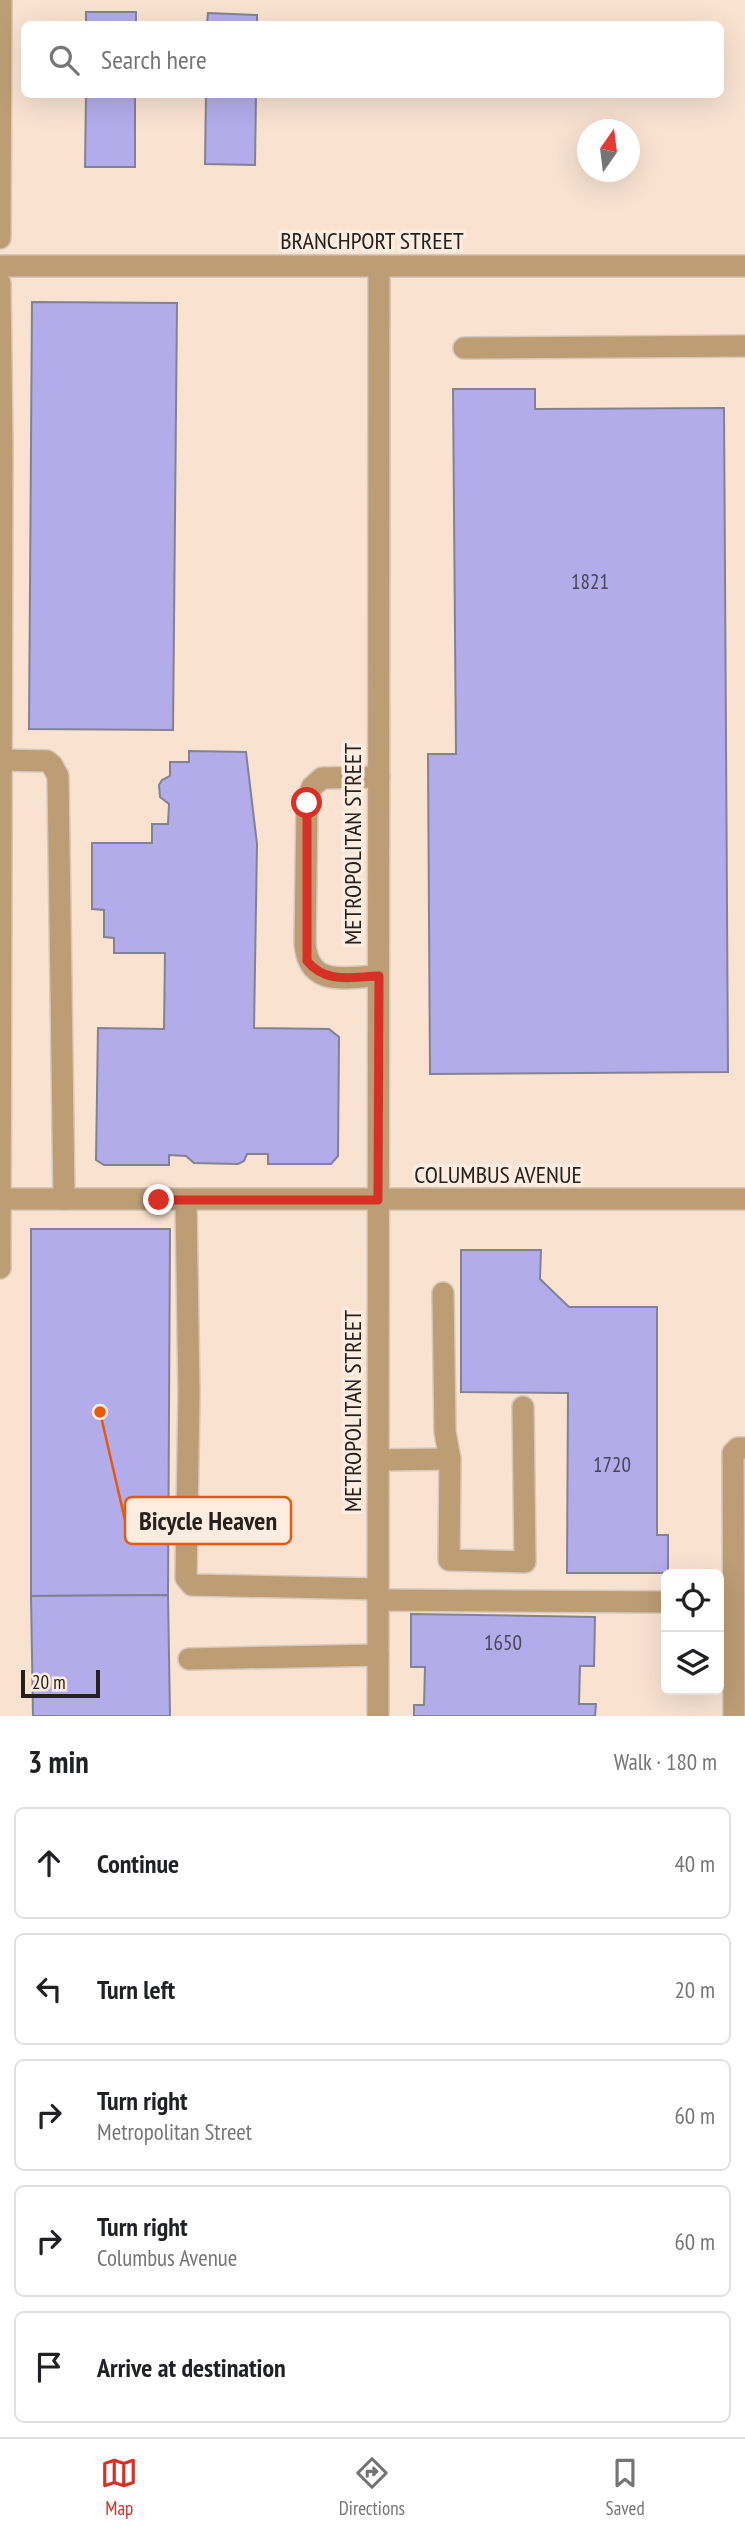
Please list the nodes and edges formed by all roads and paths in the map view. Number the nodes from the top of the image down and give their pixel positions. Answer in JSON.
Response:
{"nodes":[{"id":1,"x":1,"y":0,"type":"edge"},
{"id":2,"x":0,"y":144,"type":"edge"},
{"id":3,"x":0,"y":238,"type":"edge"},
{"id":4,"x":0,"y":266,"type":"edge"},
{"id":5,"x":745,"y":266,"type":"edge"},
{"id":6,"x":379,"y":267,"type":"junction"},
{"id":7,"x":0,"y":283,"type":"edge"},
{"id":8,"x":745,"y":346,"type":"edge"},
{"id":9,"x":464,"y":348,"type":"dead end"},
{"id":10,"x":1,"y":448,"type":"edge"},
{"id":11,"x":1,"y":766,"type":"edge"},
{"id":12,"x":379,"y":777,"type":"junction"},
{"id":13,"x":379,"y":976,"type":"junction"},
{"id":14,"x":0,"y":1199,"type":"edge"},
{"id":15,"x":64,"y":1199,"type":"junction"},
{"id":16,"x":745,"y":1199,"type":"edge"},
{"id":17,"x":378,"y":1200,"type":"junction"},
{"id":18,"x":186,"y":1201,"type":"junction"},
{"id":19,"x":0,"y":1215,"type":"edge"},
{"id":20,"x":0,"y":1268,"type":"edge"},
{"id":21,"x":443,"y":1293,"type":"dead end"},
{"id":22,"x":523,"y":1407,"type":"dead end"},
{"id":23,"x":745,"y":1448,"type":"edge"},
{"id":24,"x":450,"y":1459,"type":"junction"},
{"id":25,"x":378,"y":1461,"type":"junction"},
{"id":26,"x":378,"y":1594,"type":"junction"},
{"id":27,"x":661,"y":1602,"type":"edge"},
{"id":28,"x":726,"y":1602,"type":"edge"},
{"id":29,"x":378,"y":1655,"type":"junction"},
{"id":30,"x":189,"y":1659,"type":"dead end"},
{"id":31,"x":378,"y":1716,"type":"edge"},
{"id":32,"x":734,"y":1716,"type":"edge"}],
"edges":[{"from":1,"to":2,"type":"street"},
{"from":2,"to":3,"type":"street"},
{"from":4,"to":6,"type":"street","name":"BRANCHPORT STREET"},
{"from":5,"to":6,"type":"street","name":"BRANCHPORT STREET"},
{"from":6,"to":12,"type":"street","name":"METROPOLITAN STREET"},
{"from":7,"to":10,"type":"street"},
{"from":8,"to":9,"type":"street"},
{"from":10,"to":11,"type":"street"},
{"from":11,"to":14,"type":"street"},
{"from":11,"to":15,"type":"street"},
{"from":12,"to":13,"type":"street","name":"METROPOLITAN STREET"},
{"from":12,"to":13,"type":"street"},
{"from":13,"to":17,"type":"street","name":"METROPOLITAN STREET"},
{"from":14,"to":15,"type":"street","name":"COLUMBUS AVENUE"},
{"from":14,"to":19,"type":"street"},
{"from":15,"to":18,"type":"street","name":"COLUMBUS AVENUE"},
{"from":16,"to":17,"type":"street","name":"COLUMBUS AVENUE"},
{"from":17,"to":18,"type":"street","name":"COLUMBUS AVENUE"},
{"from":17,"to":25,"type":"street","name":"METROPOLITAN STREET"},
{"from":18,"to":26,"type":"street"},
{"from":19,"to":20,"type":"street"},
{"from":21,"to":24,"type":"street"},
{"from":22,"to":24,"type":"street"},
{"from":23,"to":28,"type":"street"},
{"from":24,"to":25,"type":"street"},
{"from":25,"to":26,"type":"street","name":"METROPOLITAN STREET"},
{"from":26,"to":27,"type":"street"},
{"from":26,"to":29,"type":"street","name":"METROPOLITAN STREET"},
{"from":28,"to":32,"type":"street"},
{"from":29,"to":30,"type":"street"},
{"from":29,"to":31,"type":"street","name":"METROPOLITAN STREET"}]}
